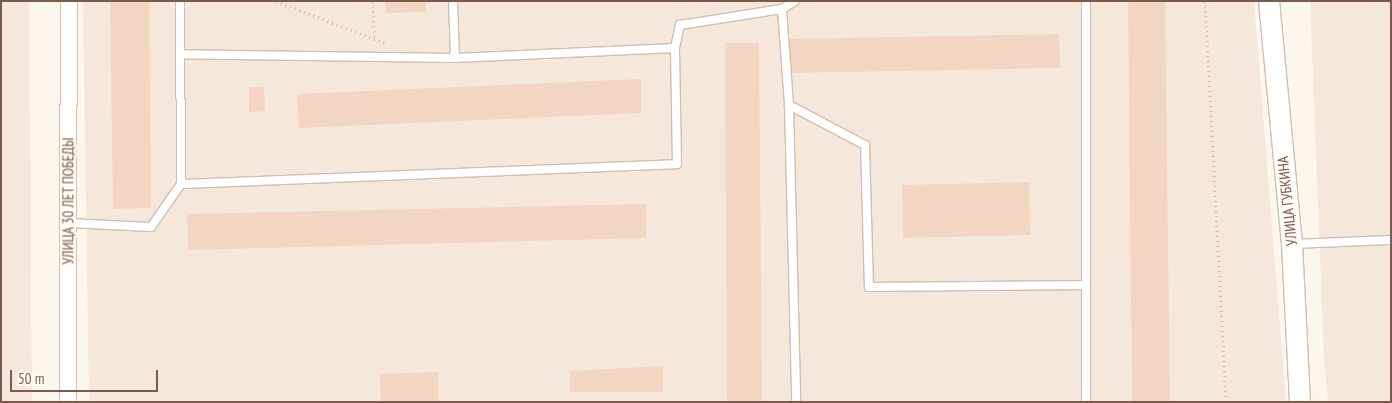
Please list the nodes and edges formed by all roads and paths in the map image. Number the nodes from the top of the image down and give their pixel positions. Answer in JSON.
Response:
{"nodes":[{"id":1,"x":69,"y":1,"type":"edge"},
{"id":2,"x":180,"y":1,"type":"edge"},
{"id":3,"x":276,"y":1,"type":"edge"},
{"id":4,"x":373,"y":1,"type":"edge"},
{"id":5,"x":453,"y":1,"type":"edge"},
{"id":6,"x":795,"y":1,"type":"edge"},
{"id":7,"x":1086,"y":1,"type":"edge"},
{"id":8,"x":1205,"y":1,"type":"edge"},
{"id":9,"x":1269,"y":1,"type":"edge"},
{"id":10,"x":1390,"y":1,"type":"edge"},
{"id":11,"x":1391,"y":8,"type":"edge"},
{"id":12,"x":782,"y":9,"type":"junction"},
{"id":13,"x":374,"y":38,"type":"junction"},
{"id":14,"x":391,"y":45,"type":"dead end"},
{"id":15,"x":675,"y":48,"type":"junction"},
{"id":16,"x":180,"y":54,"type":"junction"},
{"id":17,"x":455,"y":58,"type":"junction"},
{"id":18,"x":789,"y":105,"type":"junction"},
{"id":19,"x":181,"y":184,"type":"junction"},
{"id":20,"x":68,"y":223,"type":"junction"},
{"id":21,"x":1391,"y":240,"type":"edge"},
{"id":22,"x":1292,"y":244,"type":"junction"},
{"id":23,"x":1086,"y":285,"type":"junction"},
{"id":24,"x":68,"y":402,"type":"edge"},
{"id":25,"x":796,"y":402,"type":"edge"},
{"id":26,"x":1086,"y":402,"type":"edge"},
{"id":27,"x":1226,"y":402,"type":"edge"},
{"id":28,"x":1300,"y":402,"type":"edge"}],
"edges":[{"from":1,"to":20,"type":"street","name":"УЛИЦА 30 ЛЕТ ПОБЕДЫ"},
{"from":2,"to":16,"type":"lane"},
{"from":3,"to":13,"type":"path"},
{"from":4,"to":13,"type":"path"},
{"from":5,"to":17,"type":"lane"},
{"from":6,"to":12,"type":"lane"},
{"from":7,"to":23,"type":"lane"},
{"from":8,"to":27,"type":"path"},
{"from":9,"to":22,"type":"street","name":"УЛИЦА ГУБКИНА"},
{"from":10,"to":11,"type":"path"},
{"from":12,"to":15,"type":"lane"},
{"from":12,"to":18,"type":"lane"},
{"from":13,"to":14,"type":"path"},
{"from":15,"to":17,"type":"lane"},
{"from":15,"to":19,"type":"lane"},
{"from":16,"to":17,"type":"lane"},
{"from":16,"to":19,"type":"lane"},
{"from":18,"to":23,"type":"lane"},
{"from":18,"to":25,"type":"lane"},
{"from":19,"to":20,"type":"lane"},
{"from":20,"to":24,"type":"street","name":"УЛИЦА 30 ЛЕТ ПОБЕДЫ"},
{"from":21,"to":22,"type":"lane"},
{"from":22,"to":28,"type":"street","name":"УЛИЦА ГУБКИНА"},
{"from":23,"to":26,"type":"lane"}]}
